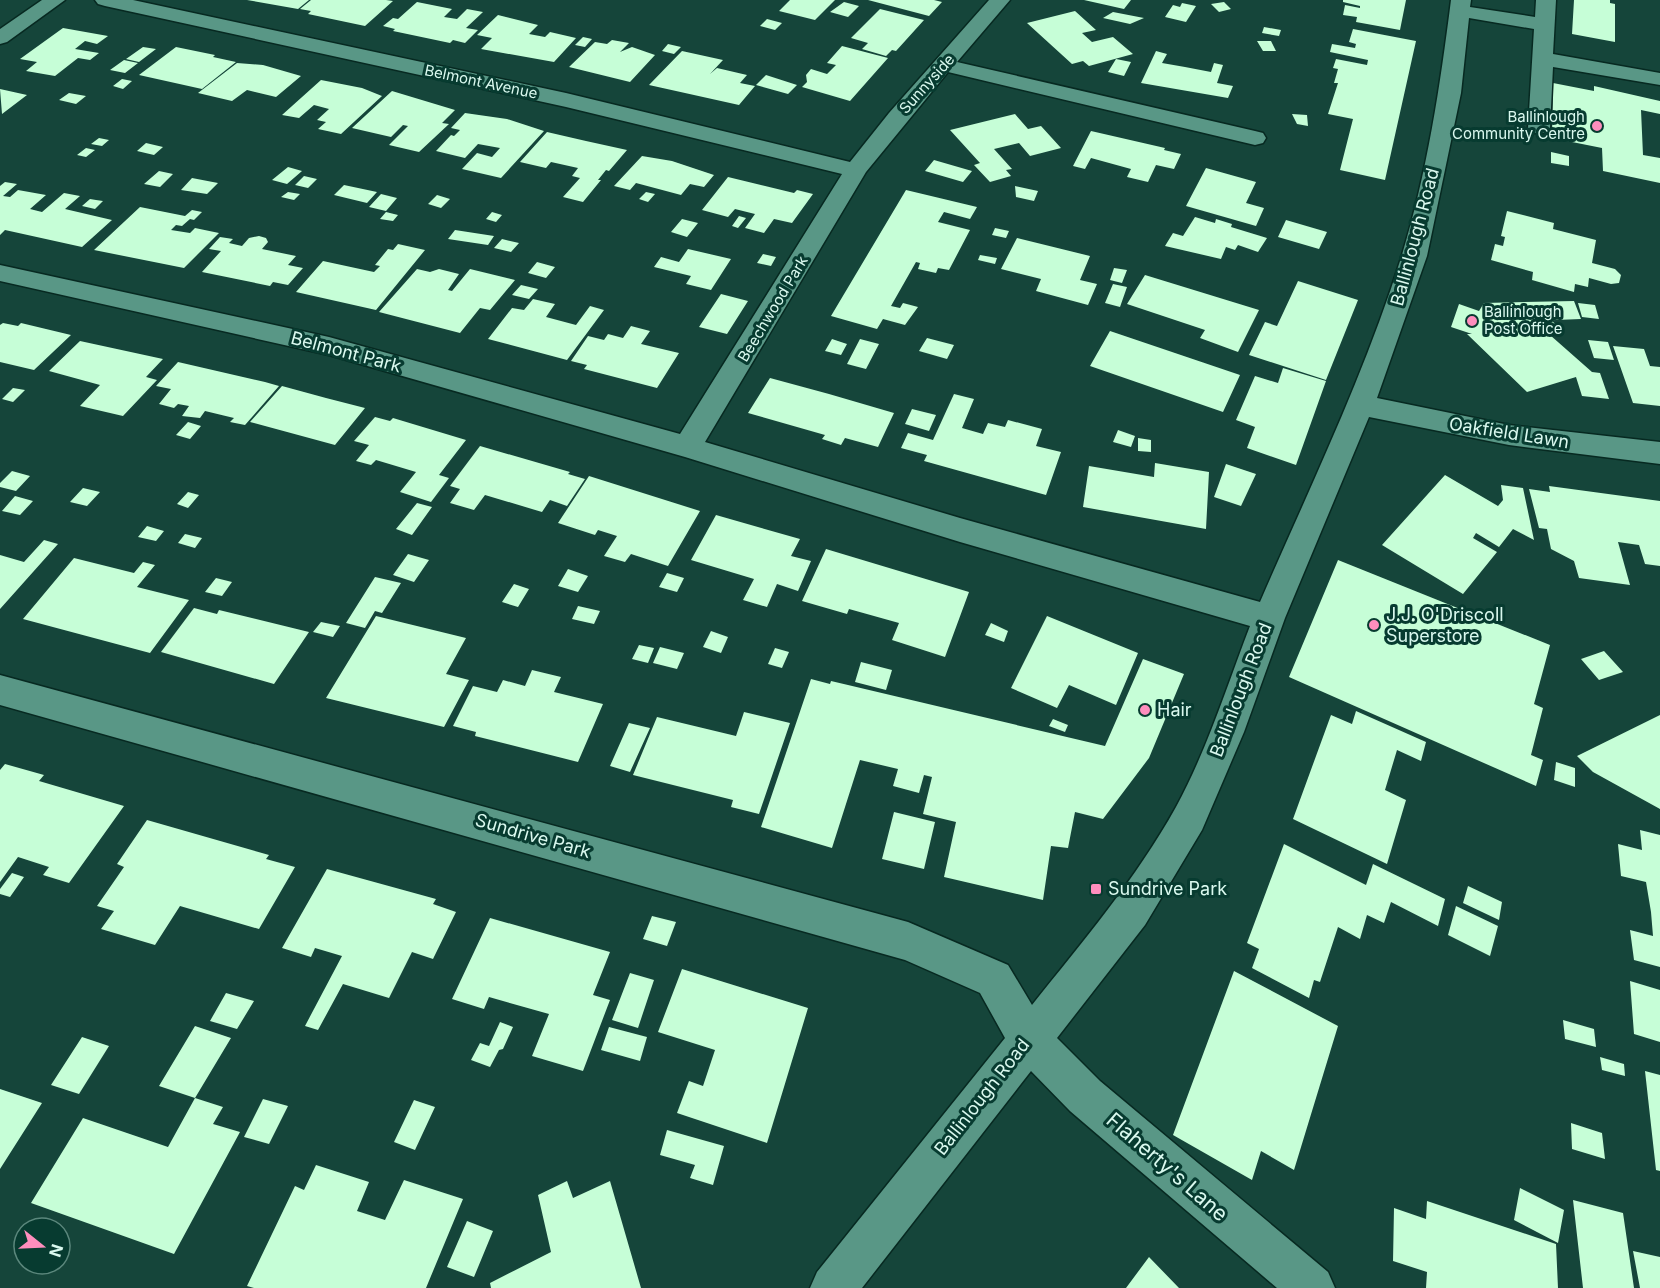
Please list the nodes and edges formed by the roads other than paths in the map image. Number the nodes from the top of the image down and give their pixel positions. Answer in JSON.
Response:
{"nodes":[{"id":1,"x":55,"y":0,"type":"edge"},
{"id":2,"x":105,"y":0,"type":"edge"},
{"id":3,"x":1000,"y":0,"type":"edge"},
{"id":4,"x":1546,"y":0,"type":"edge"},
{"id":5,"x":1460,"y":5,"type":"edge"},
{"id":6,"x":1545,"y":25,"type":"junction"},
{"id":7,"x":0,"y":39,"type":"edge"},
{"id":8,"x":1543,"y":59,"type":"junction"},
{"id":9,"x":944,"y":65,"type":"junction"},
{"id":10,"x":1660,"y":79,"type":"edge"},
{"id":11,"x":1539,"y":128,"type":"dead end"},
{"id":12,"x":1255,"y":138,"type":"dead end"},
{"id":13,"x":856,"y":170,"type":"junction"},
{"id":14,"x":0,"y":273,"type":"edge"},
{"id":15,"x":1360,"y":405,"type":"junction"},
{"id":16,"x":687,"y":447,"type":"junction"},
{"id":17,"x":1660,"y":453,"type":"edge"},
{"id":18,"x":1269,"y":618,"type":"junction"},
{"id":19,"x":0,"y":690,"type":"edge"},
{"id":20,"x":1028,"y":1038,"type":"junction"},
{"id":21,"x":833,"y":1288,"type":"edge"},
{"id":22,"x":1312,"y":1288,"type":"edge"}],
"edges":[{"from":1,"to":7,"type":"street"},
{"from":2,"to":13,"type":"street","name":"Belmont Avenue"},
{"from":3,"to":9,"type":"street","name":"Sunnyside"},
{"from":4,"to":6,"type":"street"},
{"from":5,"to":6,"type":"street"},
{"from":5,"to":15,"type":"street","name":"Ballinlough Road"},
{"from":6,"to":8,"type":"street"},
{"from":8,"to":10,"type":"street"},
{"from":8,"to":11,"type":"street"},
{"from":9,"to":12,"type":"street"},
{"from":9,"to":13,"type":"street","name":"Sunnyside"},
{"from":13,"to":16,"type":"street","name":"Beechwood Park"},
{"from":14,"to":16,"type":"street","name":"Belmont Park"},
{"from":15,"to":17,"type":"street","name":"Oakfield Lawn"},
{"from":15,"to":18,"type":"street","name":"Ballinlough Road"},
{"from":16,"to":18,"type":"street","name":"Belmont Park"},
{"from":18,"to":20,"type":"street","name":"Ballinlough Road"},
{"from":19,"to":20,"type":"street","name":"Sundrive Park"},
{"from":20,"to":21,"type":"street","name":"Ballinlough Road"},
{"from":20,"to":22,"type":"street","name":"Flaherty's Lane"}]}
